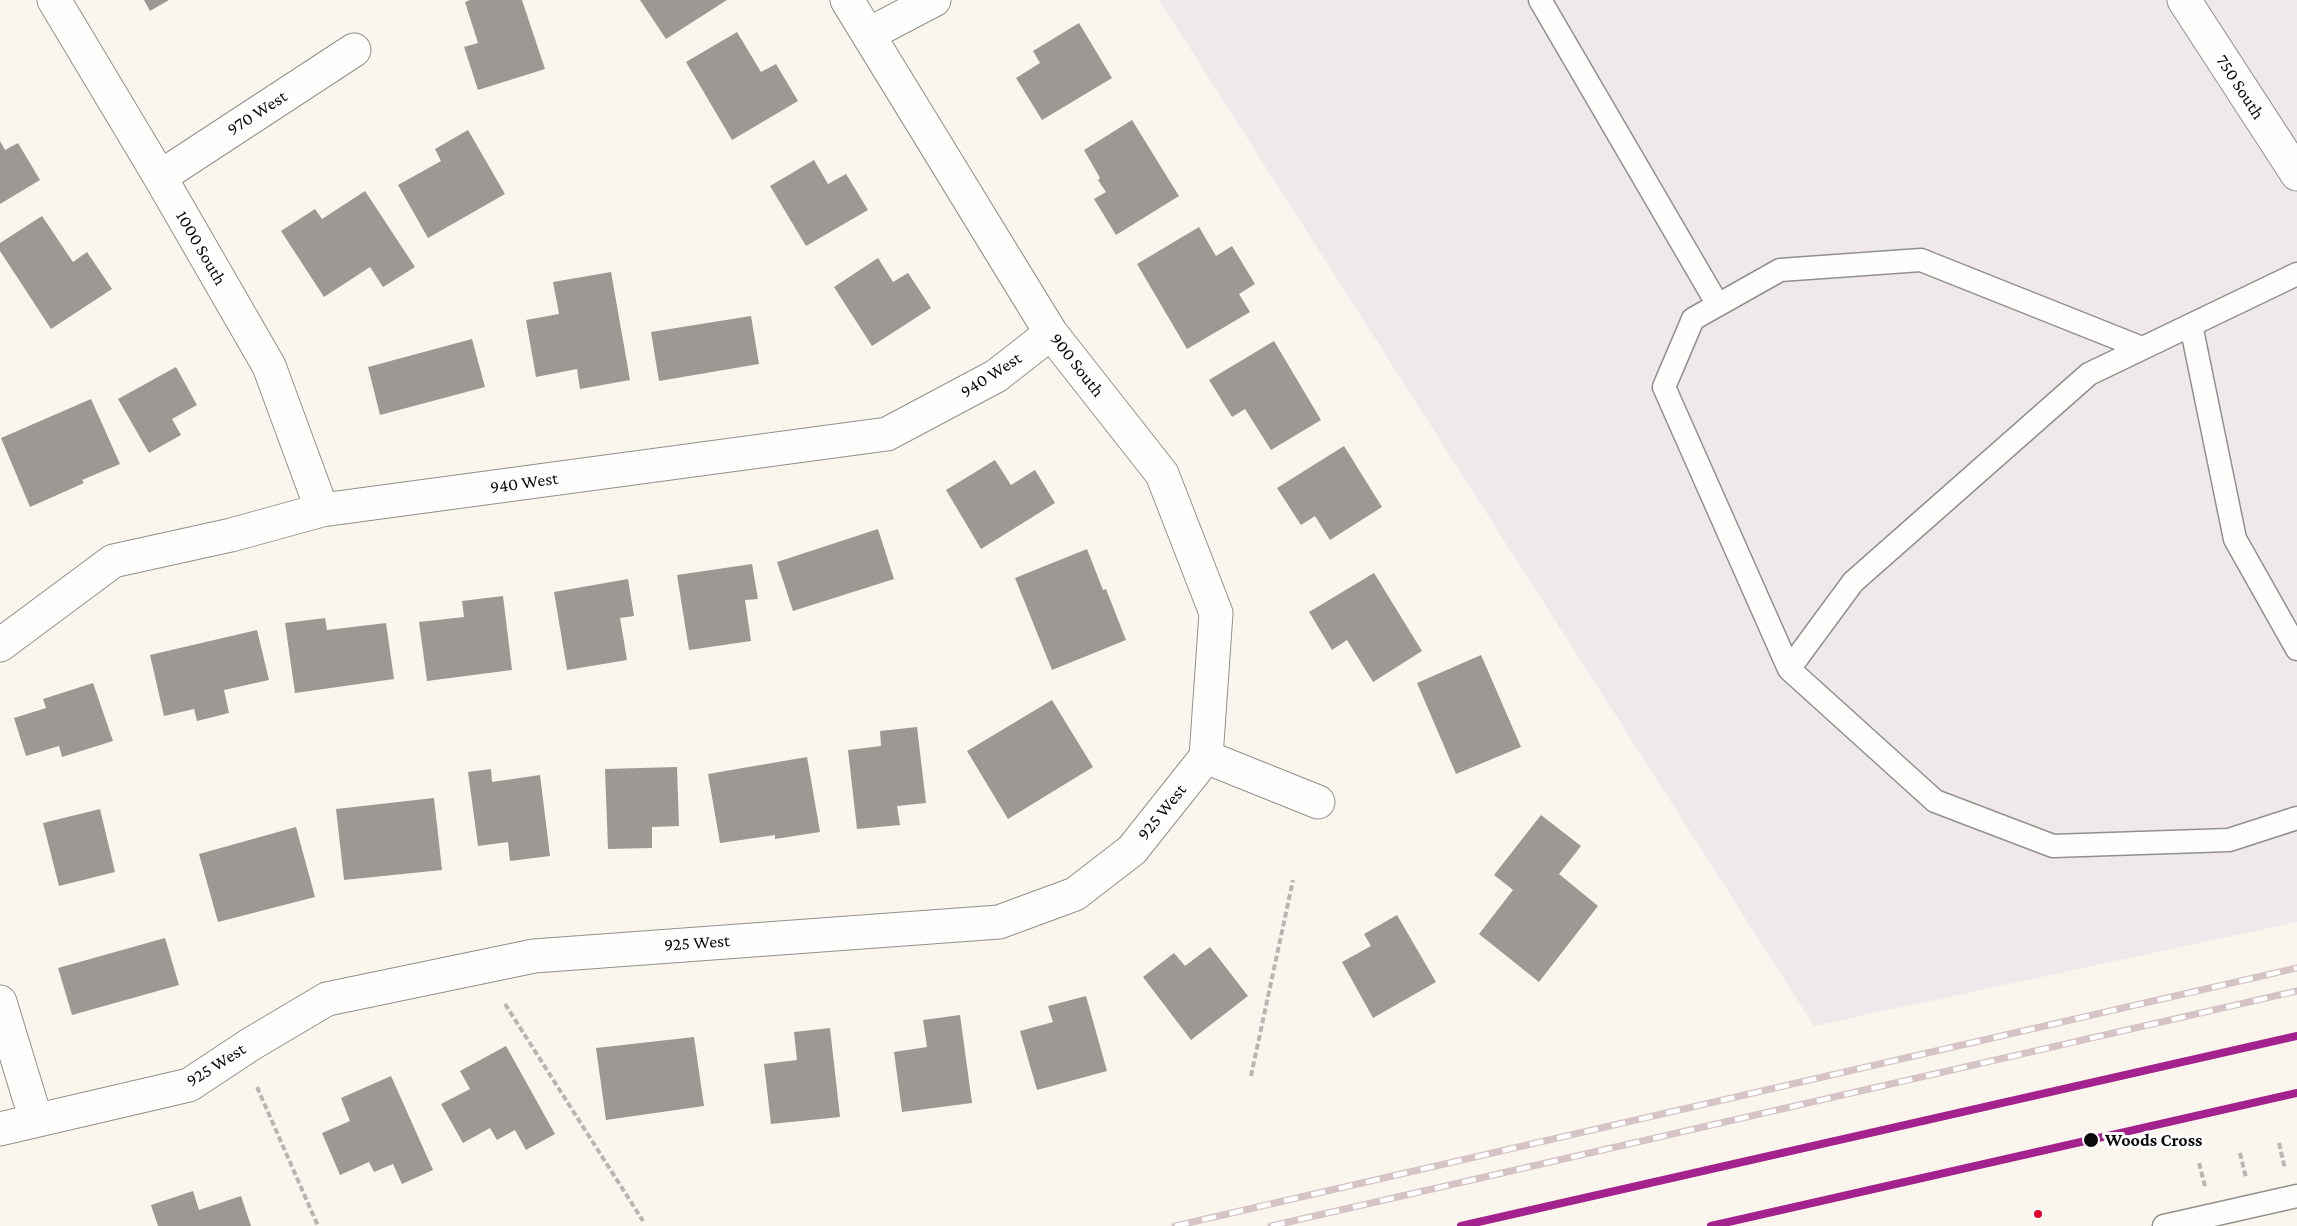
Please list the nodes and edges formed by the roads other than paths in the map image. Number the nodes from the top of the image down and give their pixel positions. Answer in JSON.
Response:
{"nodes":[{"id":1,"x":54,"y":0,"type":"edge"},
{"id":2,"x":847,"y":0,"type":"edge"},
{"id":3,"x":934,"y":0,"type":"edge"},
{"id":4,"x":1540,"y":0,"type":"edge"},
{"id":5,"x":2184,"y":0,"type":"edge"},
{"id":6,"x":869,"y":34,"type":"junction"},
{"id":7,"x":354,"y":50,"type":"dead end"},
{"id":8,"x":2297,"y":174,"type":"edge"},
{"id":9,"x":160,"y":177,"type":"junction"},
{"id":10,"x":2297,"y":274,"type":"edge"},
{"id":11,"x":1718,"y":305,"type":"junction"},
{"id":12,"x":2191,"y":325,"type":"junction"},
{"id":13,"x":1051,"y":333,"type":"junction"},
{"id":14,"x":2142,"y":348,"type":"junction"},
{"id":15,"x":322,"y":510,"type":"junction"},
{"id":16,"x":0,"y":645,"type":"edge"},
{"id":17,"x":2297,"y":649,"type":"edge"},
{"id":18,"x":1790,"y":669,"type":"junction"},
{"id":19,"x":1206,"y":757,"type":"junction"},
{"id":20,"x":1318,"y":802,"type":"dead end"},
{"id":21,"x":2297,"y":818,"type":"edge"},
{"id":22,"x":0,"y":1002,"type":"edge"},
{"id":23,"x":36,"y":1120,"type":"junction"},
{"id":24,"x":0,"y":1129,"type":"edge"},
{"id":25,"x":2297,"y":1196,"type":"edge"},
{"id":26,"x":2164,"y":1226,"type":"edge"}],
"edges":[{"from":1,"to":9,"type":"street","name":"1000 South"},
{"from":2,"to":6,"type":"street","name":"900 South"},
{"from":3,"to":6,"type":"street"},
{"from":4,"to":11,"type":"lane"},
{"from":5,"to":8,"type":"street","name":"750 South"},
{"from":6,"to":13,"type":"street","name":"900 South"},
{"from":7,"to":9,"type":"street","name":"970 West"},
{"from":9,"to":15,"type":"street","name":"1000 South"},
{"from":10,"to":12,"type":"lane"},
{"from":11,"to":14,"type":"lane"},
{"from":11,"to":18,"type":"lane"},
{"from":12,"to":14,"type":"lane"},
{"from":12,"to":17,"type":"lane"},
{"from":13,"to":15,"type":"street","name":"940 West"},
{"from":13,"to":19,"type":"street","name":"900 South"},
{"from":14,"to":18,"type":"lane"},
{"from":15,"to":16,"type":"street","name":"940 West"},
{"from":18,"to":21,"type":"lane"},
{"from":19,"to":20,"type":"street"},
{"from":19,"to":23,"type":"street","name":"925 West"},
{"from":22,"to":23,"type":"street"},
{"from":23,"to":24,"type":"street","name":"925 West"},
{"from":25,"to":26,"type":"lane"}]}
